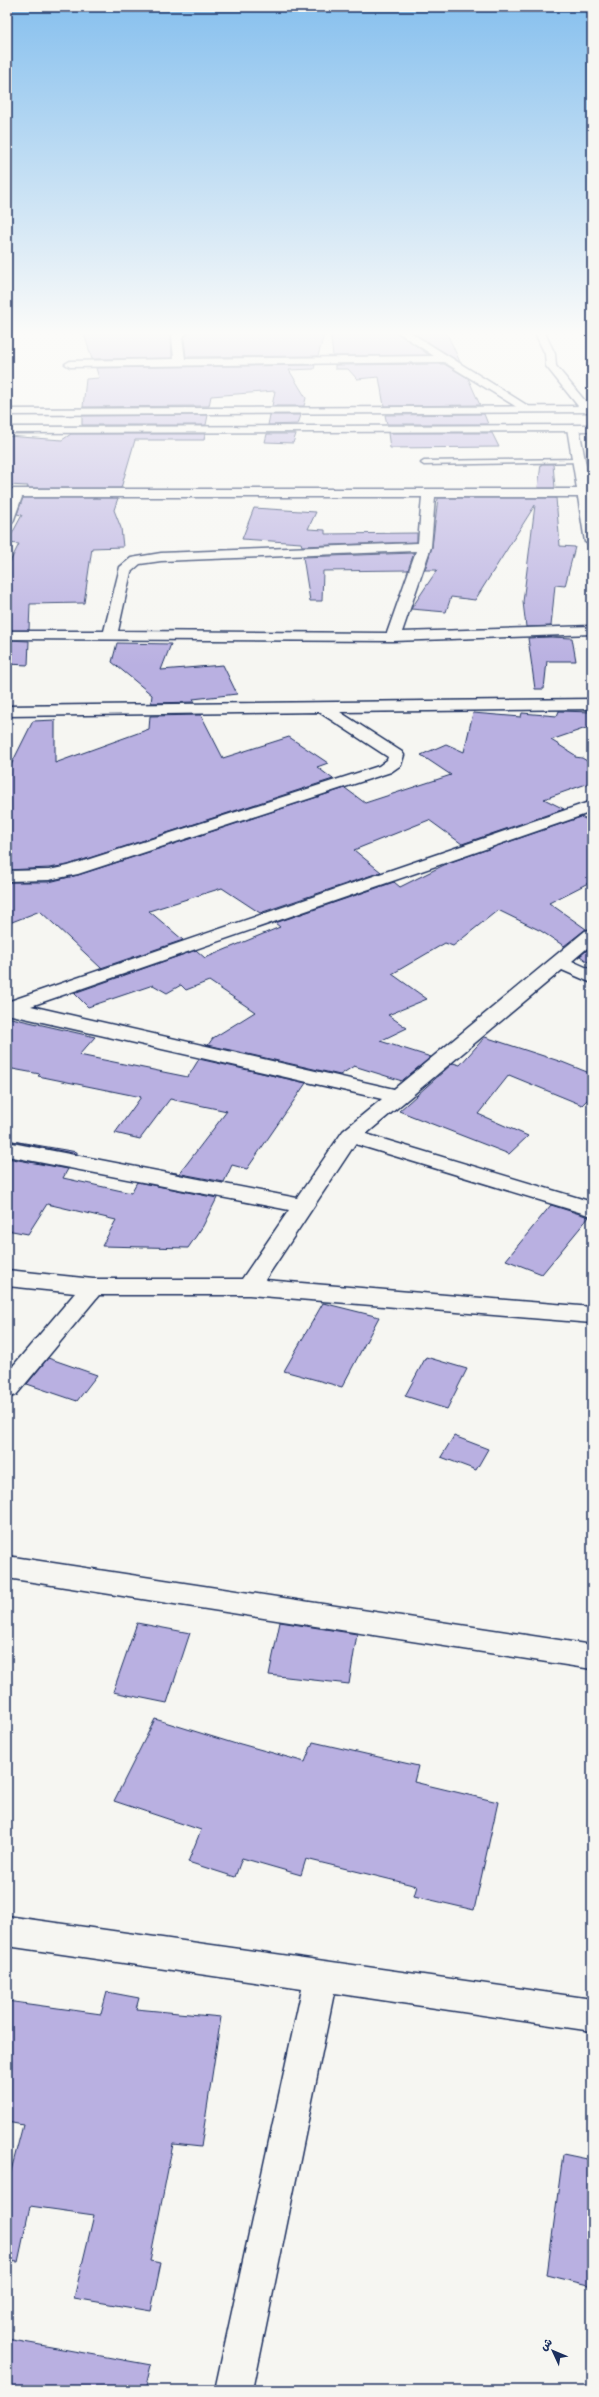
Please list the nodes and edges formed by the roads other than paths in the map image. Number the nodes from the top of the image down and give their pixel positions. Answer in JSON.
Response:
{"nodes":[{"id":1,"x":576,"y":443,"type":"edge"},
{"id":2,"x":579,"y":461,"type":"junction"},
{"id":3,"x":424,"y":463,"type":"dead end"},
{"id":4,"x":429,"y":492,"type":"junction"},
{"id":5,"x":12,"y":493,"type":"edge"},
{"id":6,"x":585,"y":493,"type":"junction"},
{"id":7,"x":7,"y":522,"type":"edge"},
{"id":8,"x":592,"y":542,"type":"edge"},
{"id":9,"x":424,"y":547,"type":"junction"},
{"id":10,"x":592,"y":630,"type":"edge"},
{"id":11,"x":7,"y":635,"type":"edge"},
{"id":12,"x":110,"y":635,"type":"junction"},
{"id":13,"x":393,"y":637,"type":"junction"},
{"id":14,"x":592,"y":704,"type":"edge"},
{"id":15,"x":324,"y":708,"type":"junction"},
{"id":16,"x":7,"y":712,"type":"edge"},
{"id":17,"x":592,"y":806,"type":"edge"},
{"id":18,"x":7,"y":876,"type":"edge"},
{"id":19,"x":592,"y":935,"type":"edge"},
{"id":20,"x":560,"y":962,"type":"junction"},
{"id":21,"x":592,"y":977,"type":"edge"},
{"id":22,"x":8,"y":1008,"type":"edge"},
{"id":23,"x":397,"y":1096,"type":"junction"},
{"id":24,"x":350,"y":1136,"type":"junction"},
{"id":25,"x":7,"y":1149,"type":"edge"},
{"id":26,"x":303,"y":1206,"type":"junction"},
{"id":27,"x":592,"y":1209,"type":"edge"},
{"id":28,"x":7,"y":1278,"type":"edge"},
{"id":29,"x":93,"y":1287,"type":"junction"},
{"id":30,"x":249,"y":1287,"type":"junction"},
{"id":31,"x":592,"y":1315,"type":"edge"},
{"id":32,"x":7,"y":1388,"type":"edge"},
{"id":33,"x":8,"y":1571,"type":"edge"},
{"id":34,"x":592,"y":1657,"type":"edge"},
{"id":35,"x":7,"y":1931,"type":"edge"},
{"id":36,"x":321,"y":1977,"type":"junction"},
{"id":37,"x":592,"y":2015,"type":"edge"},
{"id":38,"x":234,"y":2390,"type":"edge"}],
"edges":[{"from":1,"to":2,"type":"street"},
{"from":2,"to":3,"type":"lane"},
{"from":2,"to":6,"type":"street"},
{"from":4,"to":5,"type":"street"},
{"from":4,"to":6,"type":"street"},
{"from":4,"to":9,"type":"street"},
{"from":5,"to":7,"type":"street"},
{"from":6,"to":8,"type":"street"},
{"from":9,"to":12,"type":"street"},
{"from":9,"to":13,"type":"street"},
{"from":10,"to":13,"type":"street"},
{"from":11,"to":12,"type":"street"},
{"from":12,"to":13,"type":"street"},
{"from":14,"to":15,"type":"street"},
{"from":15,"to":16,"type":"street"},
{"from":15,"to":18,"type":"street"},
{"from":17,"to":22,"type":"street"},
{"from":19,"to":20,"type":"street"},
{"from":20,"to":21,"type":"street"},
{"from":20,"to":23,"type":"street"},
{"from":22,"to":23,"type":"street"},
{"from":23,"to":24,"type":"street"},
{"from":24,"to":26,"type":"street"},
{"from":24,"to":27,"type":"street"},
{"from":25,"to":26,"type":"street"},
{"from":26,"to":30,"type":"street"},
{"from":28,"to":29,"type":"street"},
{"from":29,"to":30,"type":"street"},
{"from":29,"to":32,"type":"street"},
{"from":30,"to":31,"type":"street"},
{"from":33,"to":34,"type":"street"},
{"from":35,"to":36,"type":"street"},
{"from":36,"to":37,"type":"street"},
{"from":36,"to":38,"type":"street"}]}
